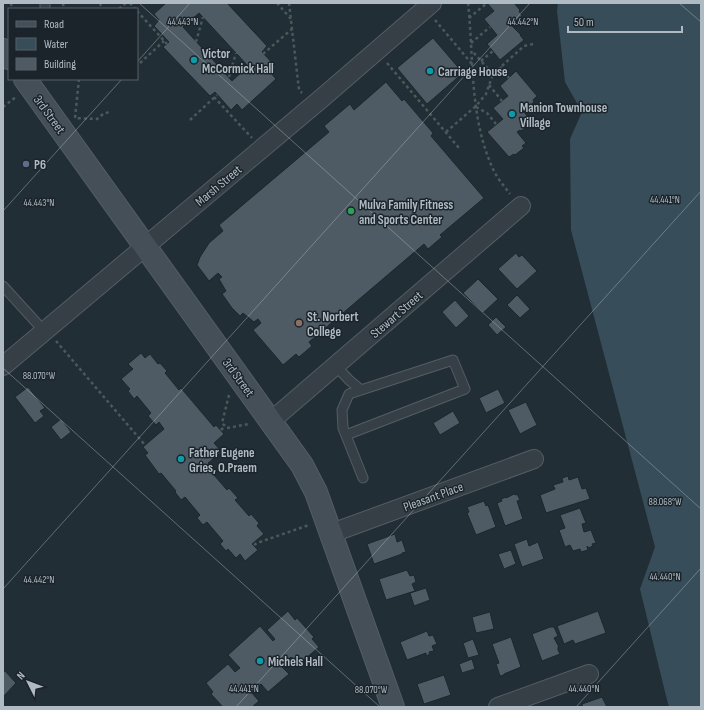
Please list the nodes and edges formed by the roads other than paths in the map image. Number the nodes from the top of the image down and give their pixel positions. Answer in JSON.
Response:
{"nodes":[{"id":1,"x":429,"y":6,"type":"edge"},
{"id":2,"x":26,"y":80,"type":"edge"},
{"id":3,"x":521,"y":206,"type":"road end"},
{"id":4,"x":145,"y":246,"type":"junction"},
{"id":5,"x":3,"y":286,"type":"edge"},
{"id":6,"x":45,"y":330,"type":"junction"},
{"id":7,"x":3,"y":366,"type":"edge"},
{"id":8,"x":336,"y":366,"type":"junction"},
{"id":9,"x":361,"y":390,"type":"junction"},
{"id":10,"x":271,"y":421,"type":"junction"},
{"id":11,"x":346,"y":435,"type":"junction"},
{"id":12,"x":534,"y":458,"type":"dead end"},
{"id":13,"x":363,"y":478,"type":"dead end"},
{"id":14,"x":332,"y":533,"type":"junction"},
{"id":15,"x":589,"y":674,"type":"dead end"},
{"id":16,"x":393,"y":707,"type":"edge"},
{"id":17,"x":498,"y":707,"type":"edge"}],
"edges":[{"from":1,"to":4,"type":"street","name":"Marsh Street"},
{"from":2,"to":4,"type":"main road","name":"3rd Street"},
{"from":3,"to":8,"type":"street","name":"Stewart Street"},
{"from":4,"to":6,"type":"street","name":"Marsh Street"},
{"from":4,"to":10,"type":"main road","name":"3rd Street"},
{"from":5,"to":6,"type":"lane"},
{"from":6,"to":7,"type":"street","name":"Marsh Street"},
{"from":8,"to":9,"type":"lane"},
{"from":8,"to":10,"type":"street","name":"Stewart Street"},
{"from":9,"to":11,"type":"lane"},
{"from":9,"to":11,"type":"lane"},
{"from":10,"to":14,"type":"main road","name":"3rd Street"},
{"from":11,"to":13,"type":"lane"},
{"from":12,"to":14,"type":"street","name":"Pleasant Place"},
{"from":14,"to":16,"type":"main road","name":"3rd Street"},
{"from":15,"to":17,"type":"street"}]}
